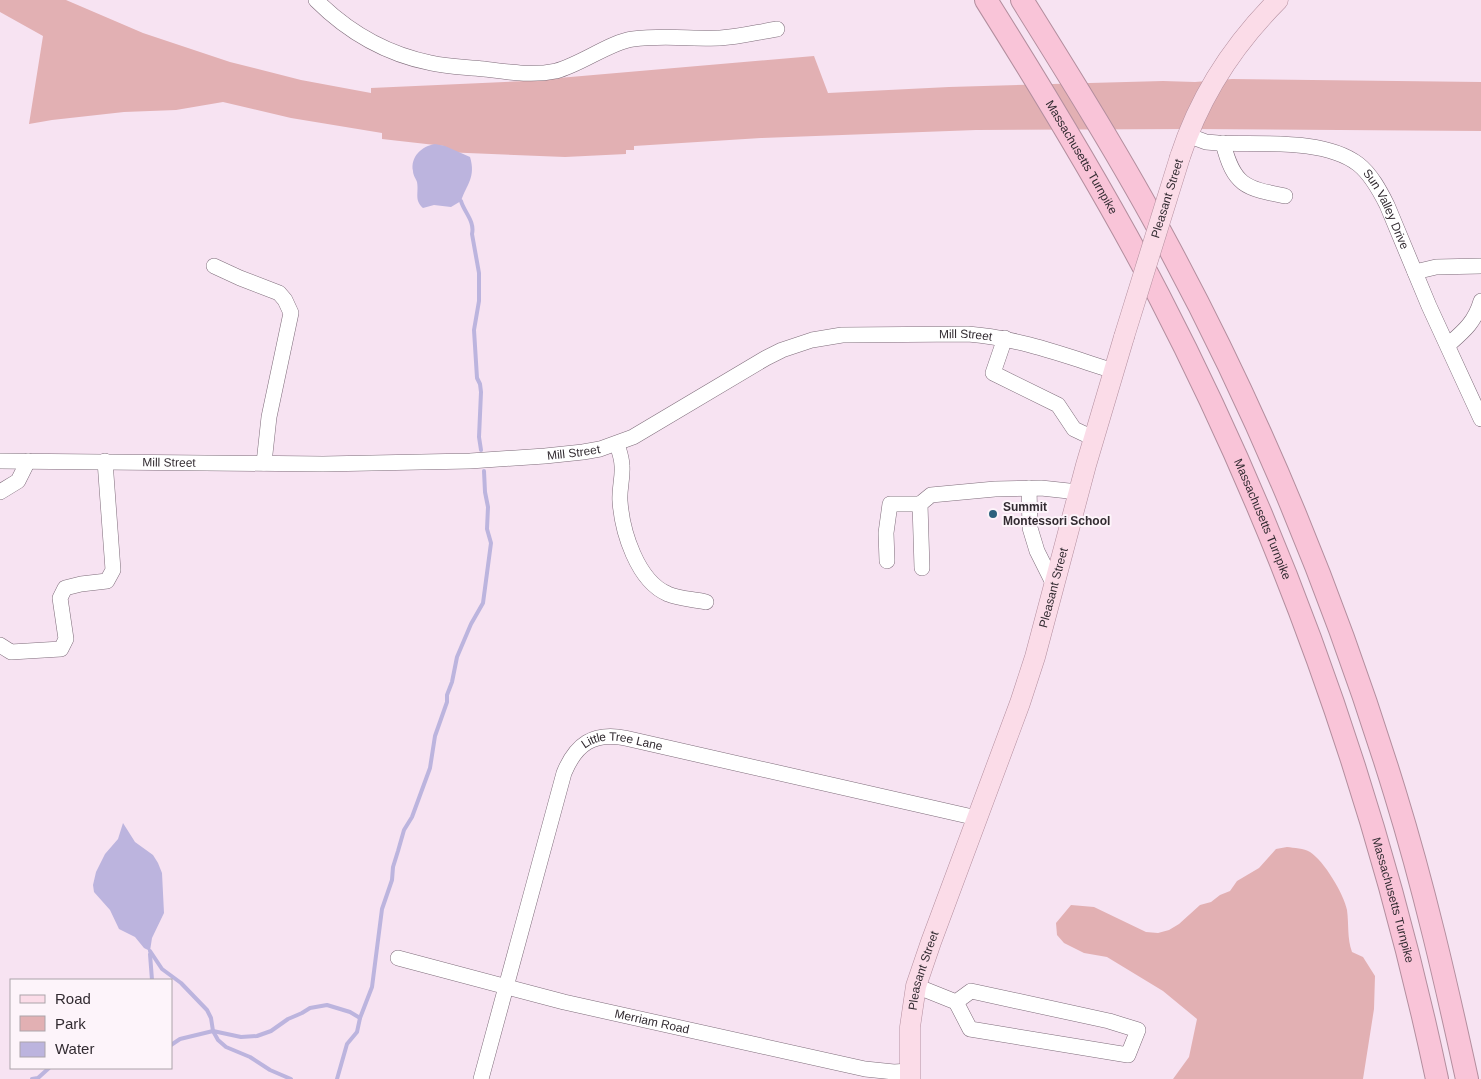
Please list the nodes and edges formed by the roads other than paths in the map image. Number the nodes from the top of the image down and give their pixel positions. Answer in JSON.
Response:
{"nodes":[{"id":1,"x":316,"y":0,"type":"edge"},
{"id":2,"x":986,"y":0,"type":"edge"},
{"id":3,"x":1022,"y":0,"type":"edge"},
{"id":4,"x":1278,"y":0,"type":"edge"},
{"id":5,"x":777,"y":29,"type":"dead end"},
{"id":6,"x":1187,"y":135,"type":"junction"},
{"id":7,"x":1223,"y":143,"type":"junction"},
{"id":8,"x":1285,"y":196,"type":"dead end"},
{"id":9,"x":214,"y":266,"type":"dead end"},
{"id":10,"x":1481,"y":266,"type":"edge"},
{"id":11,"x":1415,"y":272,"type":"junction"},
{"id":12,"x":1481,"y":301,"type":"edge"},
{"id":13,"x":1006,"y":338,"type":"junction"},
{"id":14,"x":1448,"y":346,"type":"junction"},
{"id":15,"x":1114,"y":371,"type":"junction"},
{"id":16,"x":1481,"y":419,"type":"edge"},
{"id":17,"x":1094,"y":438,"type":"junction"},
{"id":18,"x":617,"y":444,"type":"junction"},
{"id":19,"x":0,"y":460,"type":"edge"},
{"id":20,"x":28,"y":461,"type":"junction"},
{"id":21,"x":105,"y":462,"type":"junction"},
{"id":22,"x":264,"y":463,"type":"junction"},
{"id":23,"x":1029,"y":488,"type":"junction"},
{"id":24,"x":0,"y":492,"type":"edge"},
{"id":25,"x":1078,"y":492,"type":"junction"},
{"id":26,"x":920,"y":504,"type":"junction"},
{"id":27,"x":886,"y":561,"type":"dead end"},
{"id":28,"x":922,"y":568,"type":"dead end"},
{"id":29,"x":1054,"y":585,"type":"junction"},
{"id":30,"x":706,"y":602,"type":"dead end"},
{"id":31,"x":0,"y":645,"type":"edge"},
{"id":32,"x":977,"y":818,"type":"junction"},
{"id":33,"x":398,"y":958,"type":"dead end"},
{"id":34,"x":916,"y":986,"type":"junction"},
{"id":35,"x":505,"y":987,"type":"junction"},
{"id":36,"x":956,"y":1002,"type":"junction"},
{"id":37,"x":910,"y":1075,"type":"edge"},
{"id":38,"x":480,"y":1079,"type":"edge"},
{"id":39,"x":1436,"y":1079,"type":"edge"},
{"id":40,"x":1467,"y":1079,"type":"edge"}],
"edges":[{"from":1,"to":5,"type":"street"},
{"from":2,"to":39,"type":"highway","name":"Massachusetts Turnpike"},
{"from":3,"to":40,"type":"highway"},
{"from":4,"to":6,"type":"main road","name":"Pleasant Street"},
{"from":6,"to":7,"type":"street","name":"Sun Valley Drive"},
{"from":6,"to":15,"type":"main road","name":"Pleasant Street","bridge":true},
{"from":7,"to":8,"type":"street"},
{"from":7,"to":11,"type":"street","name":"Sun Valley Drive"},
{"from":9,"to":22,"type":"street"},
{"from":10,"to":11,"type":"street"},
{"from":11,"to":14,"type":"street","name":"Sun Valley Drive"},
{"from":12,"to":14,"type":"street"},
{"from":13,"to":15,"type":"street","name":"Mill Street"},
{"from":13,"to":17,"type":"street"},
{"from":13,"to":18,"type":"street","name":"Mill Street"},
{"from":14,"to":16,"type":"street","name":"Sun Valley Drive"},
{"from":15,"to":17,"type":"main road","name":"Pleasant Street"},
{"from":17,"to":25,"type":"main road","name":"Pleasant Street"},
{"from":18,"to":22,"type":"street","name":"Mill Street"},
{"from":18,"to":30,"type":"street"},
{"from":19,"to":20,"type":"street","name":"Mill Street"},
{"from":20,"to":21,"type":"street","name":"Mill Street"},
{"from":20,"to":24,"type":"street"},
{"from":21,"to":22,"type":"street","name":"Mill Street"},
{"from":21,"to":31,"type":"street"},
{"from":23,"to":25,"type":"street"},
{"from":23,"to":26,"type":"street"},
{"from":23,"to":29,"type":"street"},
{"from":25,"to":29,"type":"main road","name":"Pleasant Street"},
{"from":26,"to":27,"type":"street"},
{"from":26,"to":28,"type":"street"},
{"from":29,"to":32,"type":"main road","name":"Pleasant Street"},
{"from":32,"to":34,"type":"main road","name":"Pleasant Street"},
{"from":32,"to":35,"type":"street","name":"Little Tree Lane"},
{"from":33,"to":35,"type":"street","name":"Merriam Road"},
{"from":34,"to":36,"type":"street"},
{"from":34,"to":37,"type":"main road","name":"Pleasant Street"},
{"from":35,"to":37,"type":"street","name":"Merriam Road"},
{"from":35,"to":38,"type":"street","name":"Little Tree Lane"},
{"from":36,"to":36,"type":"street"}]}
